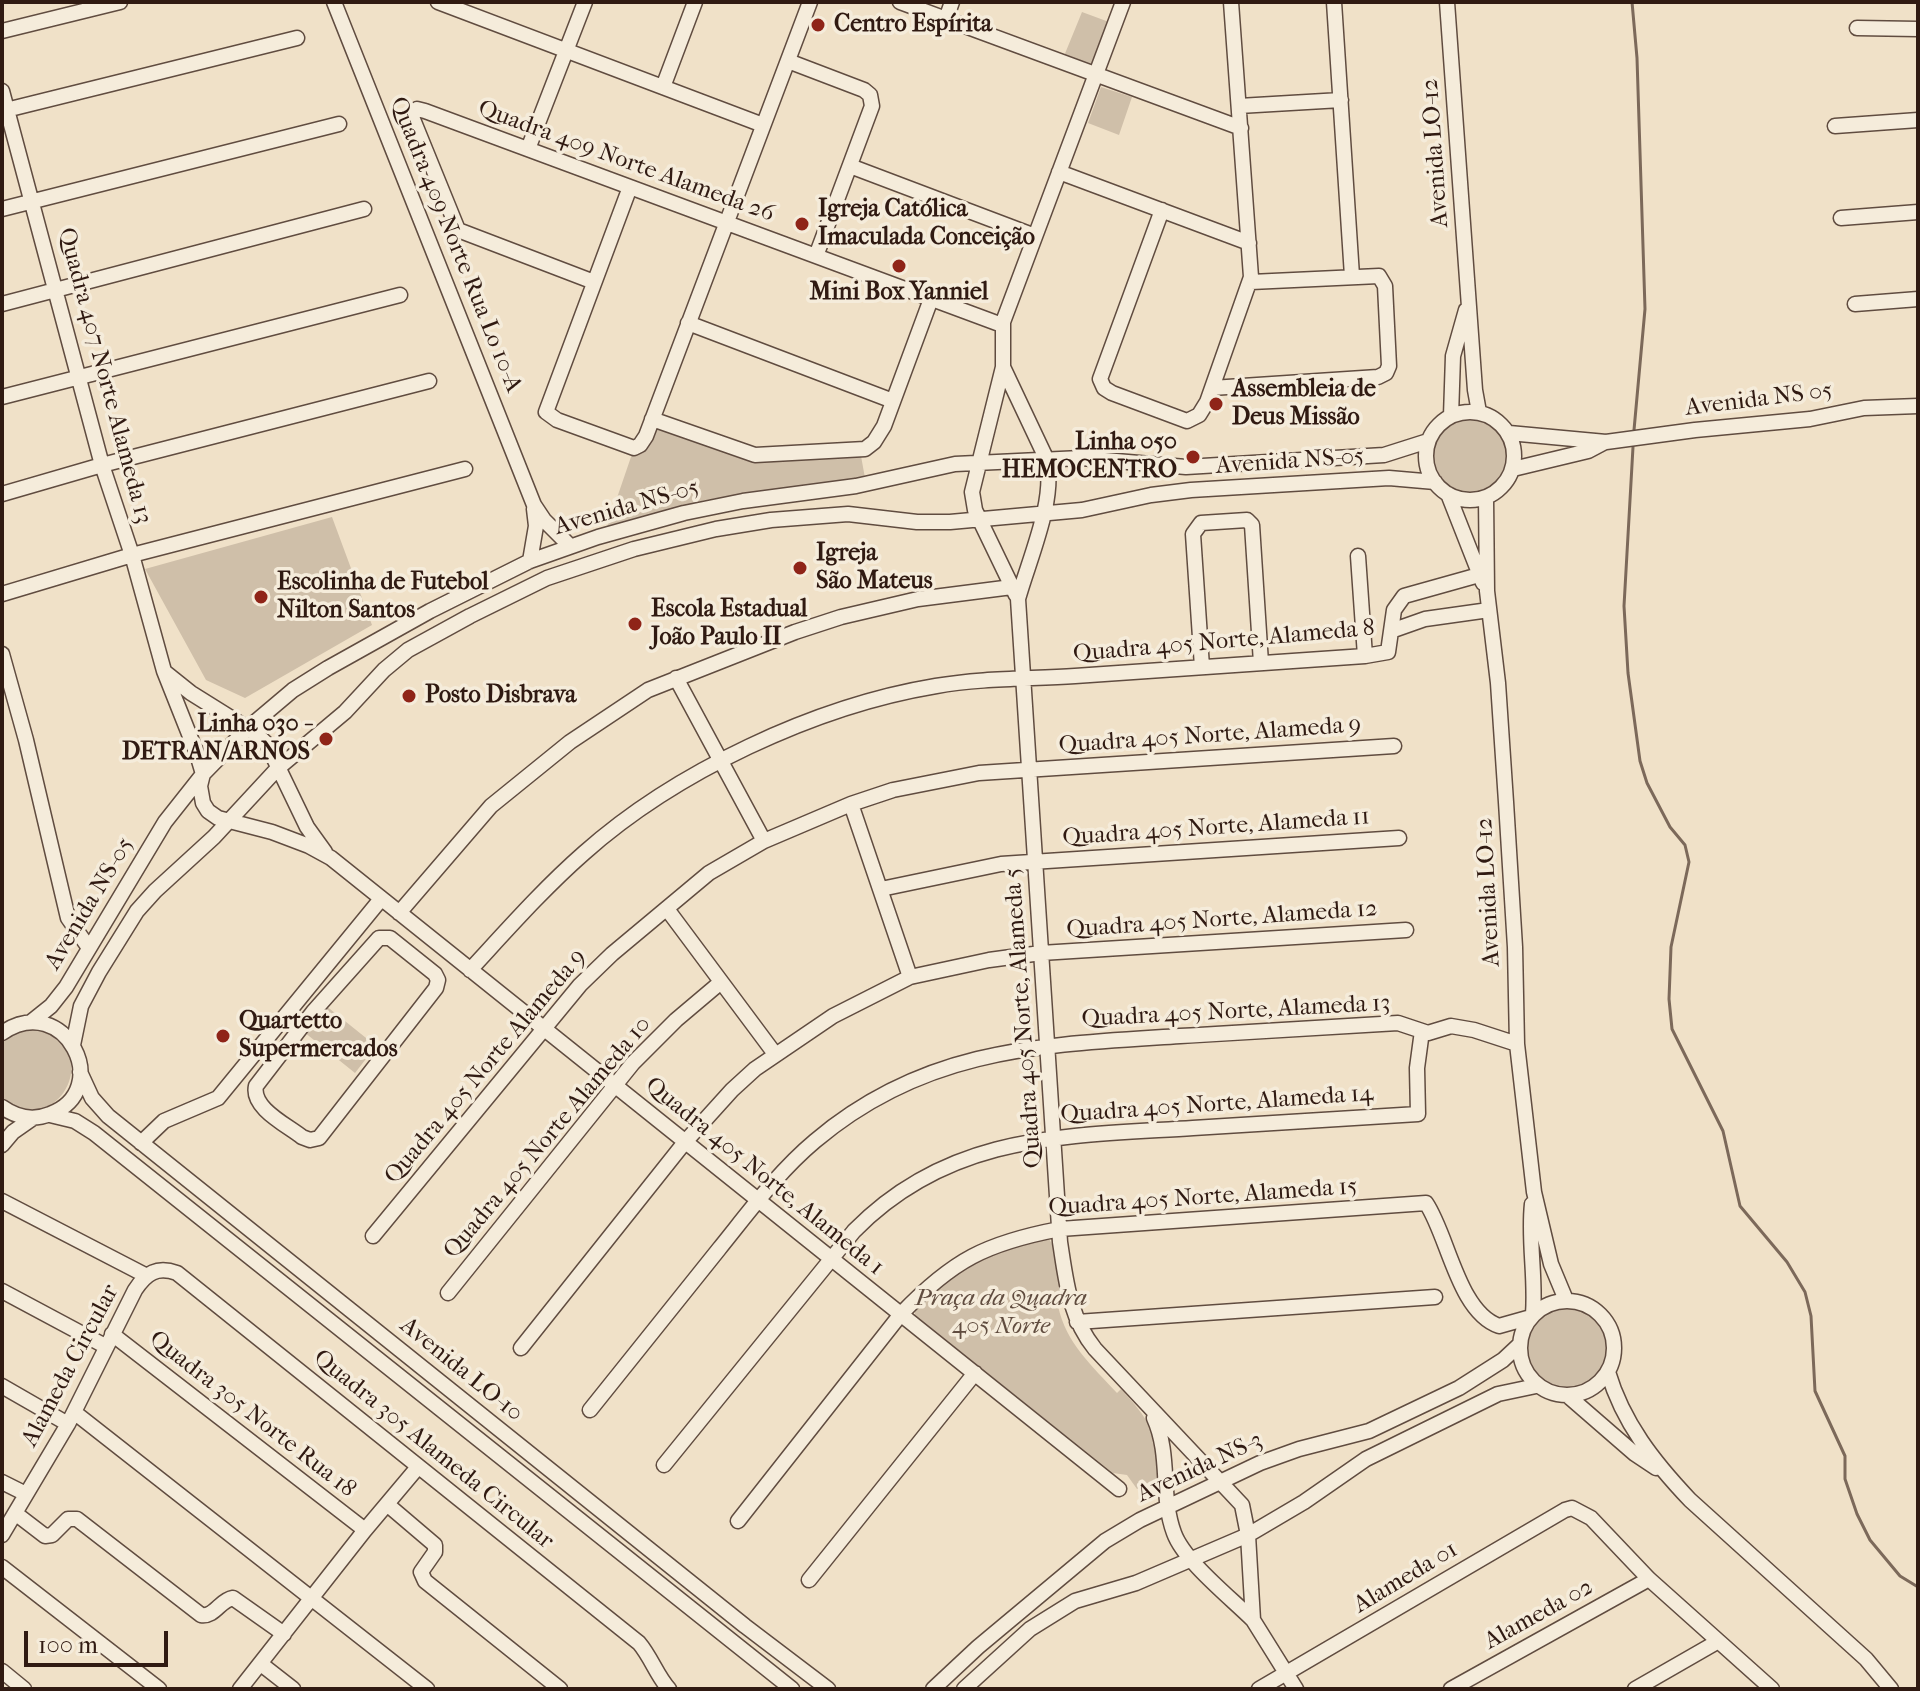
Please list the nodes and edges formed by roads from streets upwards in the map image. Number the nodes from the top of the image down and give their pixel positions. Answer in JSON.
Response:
{"nodes":[{"id":1,"x":120,"y":2,"type":"edge"},
{"id":2,"x":334,"y":2,"type":"edge"},
{"id":3,"x":438,"y":2,"type":"edge"},
{"id":4,"x":585,"y":2,"type":"edge"},
{"id":5,"x":695,"y":2,"type":"edge"},
{"id":6,"x":810,"y":2,"type":"edge"},
{"id":7,"x":900,"y":2,"type":"edge"},
{"id":8,"x":952,"y":2,"type":"edge"},
{"id":9,"x":1123,"y":2,"type":"edge"},
{"id":10,"x":1231,"y":2,"type":"edge"},
{"id":11,"x":1334,"y":2,"type":"edge"},
{"id":12,"x":1447,"y":2,"type":"edge"},
{"id":13,"x":472,"y":8,"type":"edge"},
{"id":14,"x":946,"y":19,"type":"junction"},
{"id":15,"x":1857,"y":28,"type":"dead end"},
{"id":16,"x":1918,"y":29,"type":"edge"},
{"id":17,"x":2,"y":31,"type":"edge"},
{"id":18,"x":297,"y":38,"type":"dead end"},
{"id":19,"x":566,"y":50,"type":"junction"},
{"id":20,"x":788,"y":61,"type":"junction"},
{"id":21,"x":1096,"y":75,"type":"junction"},
{"id":22,"x":663,"y":87,"type":"junction"},
{"id":23,"x":2,"y":91,"type":"edge"},
{"id":24,"x":1341,"y":100,"type":"junction"},
{"id":25,"x":1239,"y":106,"type":"junction"},
{"id":26,"x":5,"y":111,"type":"edge"},
{"id":27,"x":1918,"y":120,"type":"edge"},
{"id":28,"x":339,"y":124,"type":"dead end"},
{"id":29,"x":763,"y":125,"type":"junction"},
{"id":30,"x":1835,"y":126,"type":"dead end"},
{"id":31,"x":1241,"y":128,"type":"junction"},
{"id":32,"x":528,"y":149,"type":"junction"},
{"id":33,"x":850,"y":166,"type":"junction"},
{"id":34,"x":1059,"y":172,"type":"junction"},
{"id":35,"x":630,"y":187,"type":"junction"},
{"id":36,"x":33,"y":201,"type":"junction"},
{"id":37,"x":2,"y":209,"type":"edge"},
{"id":38,"x":364,"y":209,"type":"dead end"},
{"id":39,"x":1162,"y":210,"type":"junction"},
{"id":40,"x":1918,"y":212,"type":"edge"},
{"id":41,"x":1841,"y":218,"type":"dead end"},
{"id":42,"x":726,"y":223,"type":"junction"},
{"id":43,"x":1035,"y":236,"type":"junction"},
{"id":44,"x":1249,"y":243,"type":"junction"},
{"id":45,"x":816,"y":256,"type":"junction"},
{"id":46,"x":1352,"y":276,"type":"junction"},
{"id":47,"x":594,"y":282,"type":"junction"},
{"id":48,"x":1251,"y":282,"type":"junction"},
{"id":49,"x":56,"y":289,"type":"junction"},
{"id":50,"x":400,"y":295,"type":"dead end"},
{"id":51,"x":931,"y":299,"type":"junction"},
{"id":52,"x":1918,"y":299,"type":"edge"},
{"id":53,"x":1468,"y":300,"type":"junction"},
{"id":54,"x":2,"y":304,"type":"edge"},
{"id":55,"x":1855,"y":304,"type":"dead end"},
{"id":56,"x":688,"y":323,"type":"junction"},
{"id":57,"x":1002,"y":325,"type":"junction"},
{"id":58,"x":1003,"y":367,"type":"junction"},
{"id":59,"x":77,"y":376,"type":"junction"},
{"id":60,"x":429,"y":381,"type":"dead end"},
{"id":61,"x":1212,"y":388,"type":"junction"},
{"id":62,"x":2,"y":397,"type":"edge"},
{"id":63,"x":893,"y":401,"type":"junction"},
{"id":64,"x":1918,"y":406,"type":"edge"},
{"id":65,"x":1479,"y":412,"type":"junction"},
{"id":66,"x":1451,"y":416,"type":"junction"},
{"id":67,"x":652,"y":419,"type":"junction"},
{"id":68,"x":1509,"y":433,"type":"junction"},
{"id":69,"x":1428,"y":441,"type":"junction"},
{"id":70,"x":1606,"y":442,"type":"junction"},
{"id":71,"x":1046,"y":458,"type":"junction"},
{"id":72,"x":978,"y":462,"type":"junction"},
{"id":73,"x":102,"y":465,"type":"junction"},
{"id":74,"x":465,"y":469,"type":"dead end"},
{"id":75,"x":1513,"y":469,"type":"junction"},
{"id":76,"x":1435,"y":482,"type":"junction"},
{"id":77,"x":2,"y":494,"type":"edge"},
{"id":78,"x":1448,"y":494,"type":"junction"},
{"id":79,"x":1486,"y":498,"type":"junction"},
{"id":80,"x":534,"y":505,"type":"junction"},
{"id":81,"x":1043,"y":514,"type":"junction"},
{"id":82,"x":979,"y":520,"type":"junction"},
{"id":83,"x":570,"y":546,"type":"junction"},
{"id":84,"x":132,"y":555,"type":"junction"},
{"id":85,"x":1358,"y":556,"type":"dead end"},
{"id":86,"x":530,"y":561,"type":"junction"},
{"id":87,"x":1479,"y":575,"type":"junction"},
{"id":88,"x":1487,"y":591,"type":"junction"},
{"id":89,"x":1015,"y":593,"type":"junction"},
{"id":90,"x":2,"y":594,"type":"edge"},
{"id":91,"x":1489,"y":610,"type":"junction"},
{"id":92,"x":1391,"y":631,"type":"junction"},
{"id":93,"x":2,"y":654,"type":"edge"},
{"id":94,"x":1365,"y":656,"type":"junction"},
{"id":95,"x":1261,"y":663,"type":"junction"},
{"id":96,"x":1202,"y":667,"type":"junction"},
{"id":97,"x":164,"y":671,"type":"junction"},
{"id":98,"x":676,"y":678,"type":"junction"},
{"id":99,"x":1023,"y":680,"type":"junction"},
{"id":100,"x":248,"y":728,"type":"junction"},
{"id":101,"x":1394,"y":746,"type":"dead end"},
{"id":102,"x":719,"y":761,"type":"junction"},
{"id":103,"x":277,"y":769,"type":"junction"},
{"id":104,"x":1029,"y":770,"type":"junction"},
{"id":105,"x":203,"y":774,"type":"junction"},
{"id":106,"x":851,"y":804,"type":"junction"},
{"id":107,"x":228,"y":821,"type":"junction"},
{"id":108,"x":1399,"y":838,"type":"dead end"},
{"id":109,"x":764,"y":841,"type":"junction"},
{"id":110,"x":331,"y":858,"type":"junction"},
{"id":111,"x":1035,"y":862,"type":"junction"},
{"id":112,"x":881,"y":889,"type":"junction"},
{"id":113,"x":381,"y":899,"type":"junction"},
{"id":114,"x":667,"y":909,"type":"junction"},
{"id":115,"x":399,"y":913,"type":"junction"},
{"id":116,"x":1406,"y":930,"type":"dead end"},
{"id":117,"x":89,"y":948,"type":"junction"},
{"id":118,"x":1041,"y":953,"type":"junction"},
{"id":119,"x":470,"y":970,"type":"junction"},
{"id":120,"x":910,"y":977,"type":"junction"},
{"id":121,"x":721,"y":982,"type":"junction"},
{"id":122,"x":299,"y":1001,"type":"junction"},
{"id":123,"x":313,"y":1012,"type":"junction"},
{"id":124,"x":17,"y":1023,"type":"edge"},
{"id":125,"x":542,"y":1028,"type":"junction"},
{"id":126,"x":1422,"y":1031,"type":"junction"},
{"id":127,"x":2,"y":1033,"type":"edge"},
{"id":128,"x":1517,"y":1044,"type":"junction"},
{"id":129,"x":73,"y":1045,"type":"junction"},
{"id":130,"x":1047,"y":1045,"type":"junction"},
{"id":131,"x":775,"y":1054,"type":"junction"},
{"id":132,"x":80,"y":1072,"type":"junction"},
{"id":133,"x":614,"y":1085,"type":"junction"},
{"id":134,"x":2,"y":1107,"type":"edge"},
{"id":135,"x":50,"y":1115,"type":"junction"},
{"id":136,"x":33,"y":1118,"type":"junction"},
{"id":137,"x":1054,"y":1137,"type":"junction"},
{"id":138,"x":685,"y":1142,"type":"junction"},
{"id":139,"x":141,"y":1143,"type":"junction"},
{"id":140,"x":2,"y":1145,"type":"edge"},
{"id":141,"x":1534,"y":1192,"type":"junction"},
{"id":142,"x":758,"y":1200,"type":"junction"},
{"id":143,"x":2,"y":1201,"type":"edge"},
{"id":144,"x":1060,"y":1229,"type":"junction"},
{"id":145,"x":373,"y":1236,"type":"dead end"},
{"id":146,"x":830,"y":1258,"type":"junction"},
{"id":147,"x":162,"y":1270,"type":"joint"},
{"id":148,"x":145,"y":1275,"type":"junction"},
{"id":149,"x":5,"y":1292,"type":"edge"},
{"id":150,"x":448,"y":1293,"type":"dead end"},
{"id":151,"x":1435,"y":1297,"type":"dead end"},
{"id":152,"x":1566,"y":1300,"type":"junction"},
{"id":153,"x":901,"y":1314,"type":"junction"},
{"id":154,"x":1532,"y":1315,"type":"junction"},
{"id":155,"x":1077,"y":1322,"type":"junction"},
{"id":156,"x":108,"y":1340,"type":"junction"},
{"id":157,"x":1519,"y":1345,"type":"junction"},
{"id":158,"x":521,"y":1348,"type":"dead end"},
{"id":159,"x":1608,"y":1372,"type":"junction"},
{"id":160,"x":975,"y":1373,"type":"junction"},
{"id":161,"x":2,"y":1386,"type":"edge"},
{"id":162,"x":1536,"y":1386,"type":"junction"},
{"id":163,"x":1567,"y":1395,"type":"junction"},
{"id":164,"x":1149,"y":1407,"type":"junction"},
{"id":165,"x":590,"y":1410,"type":"dead end"},
{"id":166,"x":71,"y":1418,"type":"junction"},
{"id":167,"x":664,"y":1465,"type":"dead end"},
{"id":168,"x":418,"y":1467,"type":"junction"},
{"id":169,"x":1664,"y":1472,"type":"junction"},
{"id":170,"x":1222,"y":1481,"type":"junction"},
{"id":171,"x":2,"y":1482,"type":"edge"},
{"id":172,"x":1119,"y":1489,"type":"dead end"},
{"id":173,"x":26,"y":1494,"type":"junction"},
{"id":174,"x":388,"y":1505,"type":"junction"},
{"id":175,"x":1169,"y":1508,"type":"junction"},
{"id":176,"x":15,"y":1513,"type":"junction"},
{"id":177,"x":738,"y":1521,"type":"dead end"},
{"id":178,"x":365,"y":1530,"type":"junction"},
{"id":179,"x":2,"y":1535,"type":"edge"},
{"id":180,"x":1248,"y":1535,"type":"junction"},
{"id":181,"x":1191,"y":1559,"type":"junction"},
{"id":182,"x":2,"y":1567,"type":"edge"},
{"id":183,"x":1649,"y":1579,"type":"junction"},
{"id":184,"x":809,"y":1580,"type":"dead end"},
{"id":185,"x":312,"y":1597,"type":"junction"},
{"id":186,"x":1253,"y":1620,"type":"junction"},
{"id":187,"x":284,"y":1634,"type":"junction"},
{"id":188,"x":1717,"y":1642,"type":"junction"},
{"id":189,"x":261,"y":1664,"type":"junction"},
{"id":190,"x":2,"y":1671,"type":"edge"},
{"id":191,"x":1288,"y":1673,"type":"junction"},
{"id":192,"x":663,"y":1686,"type":"edge"},
{"id":193,"x":24,"y":1689,"type":"edge"},
{"id":194,"x":159,"y":1689,"type":"edge"},
{"id":195,"x":240,"y":1689,"type":"edge"},
{"id":196,"x":293,"y":1689,"type":"edge"},
{"id":197,"x":427,"y":1689,"type":"edge"},
{"id":198,"x":560,"y":1689,"type":"edge"},
{"id":199,"x":792,"y":1689,"type":"edge"},
{"id":200,"x":828,"y":1689,"type":"edge"},
{"id":201,"x":933,"y":1689,"type":"edge"},
{"id":202,"x":964,"y":1689,"type":"edge"},
{"id":203,"x":1259,"y":1689,"type":"edge"},
{"id":204,"x":1296,"y":1689,"type":"edge"},
{"id":205,"x":1451,"y":1689,"type":"edge"},
{"id":206,"x":1635,"y":1689,"type":"edge"},
{"id":207,"x":1772,"y":1689,"type":"edge"},
{"id":208,"x":1891,"y":1689,"type":"edge"}],
"edges":[{"from":1,"to":17,"type":"street"},
{"from":2,"to":80,"type":"street","name":"Quadra 409 Norte Rua Lo 10-A"},
{"from":3,"to":13,"type":"street"},
{"from":4,"to":19,"type":"street"},
{"from":5,"to":22,"type":"street"},
{"from":6,"to":20,"type":"street"},
{"from":7,"to":14,"type":"street"},
{"from":8,"to":14,"type":"street"},
{"from":9,"to":21,"type":"street"},
{"from":10,"to":25,"type":"street"},
{"from":11,"to":24,"type":"street"},
{"from":12,"to":53,"type":"street","name":"Avenida LO-12"},
{"from":13,"to":19,"type":"street"},
{"from":14,"to":21,"type":"street"},
{"from":15,"to":16,"type":"street"},
{"from":18,"to":26,"type":"street"},
{"from":19,"to":22,"type":"street"},
{"from":19,"to":32,"type":"street"},
{"from":20,"to":29,"type":"street"},
{"from":20,"to":33,"type":"street"},
{"from":21,"to":31,"type":"street"},
{"from":21,"to":34,"type":"street"},
{"from":22,"to":29,"type":"street"},
{"from":23,"to":26,"type":"street","name":"Quadra 407 Norte Alameda 13"},
{"from":24,"to":25,"type":"street"},
{"from":24,"to":46,"type":"street"},
{"from":25,"to":31,"type":"street"},
{"from":26,"to":36,"type":"street","name":"Quadra 407 Norte Alameda 13"},
{"from":27,"to":30,"type":"street"},
{"from":28,"to":36,"type":"street"},
{"from":29,"to":42,"type":"street"},
{"from":31,"to":44,"type":"street"},
{"from":32,"to":35,"type":"street","name":"Quadra 409 Norte Alameda 26"},
{"from":32,"to":47,"type":"street","name":"Quadra 409 Norte Alameda 26"},
{"from":33,"to":43,"type":"street"},
{"from":33,"to":45,"type":"street"},
{"from":34,"to":39,"type":"street"},
{"from":34,"to":43,"type":"street"},
{"from":35,"to":42,"type":"street","name":"Quadra 409 Norte Alameda 26"},
{"from":35,"to":47,"type":"street"},
{"from":36,"to":37,"type":"street"},
{"from":36,"to":49,"type":"street","name":"Quadra 407 Norte Alameda 13"},
{"from":38,"to":49,"type":"street"},
{"from":39,"to":44,"type":"street"},
{"from":39,"to":61,"type":"street"},
{"from":40,"to":41,"type":"street"},
{"from":42,"to":45,"type":"street","name":"Quadra 409 Norte Alameda 26"},
{"from":42,"to":56,"type":"street"},
{"from":43,"to":57,"type":"street"},
{"from":44,"to":48,"type":"street"},
{"from":45,"to":51,"type":"street","name":"Quadra 409 Norte Alameda 26"},
{"from":46,"to":48,"type":"street"},
{"from":46,"to":61,"type":"street"},
{"from":47,"to":67,"type":"street"},
{"from":48,"to":61,"type":"street"},
{"from":49,"to":54,"type":"street"},
{"from":49,"to":59,"type":"street","name":"Quadra 407 Norte Alameda 13"},
{"from":50,"to":59,"type":"street"},
{"from":51,"to":57,"type":"street","name":"Quadra 409 Norte Alameda 26"},
{"from":51,"to":63,"type":"street"},
{"from":52,"to":55,"type":"street"},
{"from":53,"to":65,"type":"street","name":"Avenida LO-12"},
{"from":53,"to":66,"type":"street","name":"Avenida LO-12"},
{"from":56,"to":63,"type":"street"},
{"from":56,"to":67,"type":"street"},
{"from":57,"to":58,"type":"street"},
{"from":58,"to":71,"type":"street"},
{"from":58,"to":72,"type":"street"},
{"from":59,"to":62,"type":"street"},
{"from":59,"to":73,"type":"street","name":"Quadra 407 Norte Alameda 13"},
{"from":60,"to":73,"type":"street"},
{"from":63,"to":67,"type":"street"},
{"from":64,"to":70,"type":"street","name":"Avenida NS 05"},
{"from":65,"to":66,"type":"street"},
{"from":65,"to":68,"type":"street"},
{"from":66,"to":69,"type":"street"},
{"from":68,"to":70,"type":"street","name":"Avenida NS 05"},
{"from":68,"to":75,"type":"street"},
{"from":69,"to":71,"type":"street","name":"Avenida NS-05"},
{"from":69,"to":76,"type":"street"},
{"from":70,"to":75,"type":"street","name":"Avenida NS 05"},
{"from":71,"to":72,"type":"street","name":"Avenida NS-05"},
{"from":71,"to":81,"type":"street"},
{"from":72,"to":82,"type":"street"},
{"from":72,"to":83,"type":"street","name":"Avenida NS-05"},
{"from":73,"to":77,"type":"street"},
{"from":73,"to":84,"type":"street","name":"Quadra 407 Norte Alameda 13"},
{"from":74,"to":84,"type":"street"},
{"from":75,"to":79,"type":"street"},
{"from":76,"to":78,"type":"street"},
{"from":76,"to":81,"type":"street","name":"Avenida NS-05"},
{"from":78,"to":79,"type":"street"},
{"from":78,"to":87,"type":"street","name":"Avenida LO-12"},
{"from":79,"to":88,"type":"street","name":"Avenida LO-12"},
{"from":80,"to":83,"type":"street","name":"Quadra 409 Norte Rua Lo 10-A"},
{"from":80,"to":86,"type":"street","name":"Quadra 409 Norte Rua Lo 10-A"},
{"from":81,"to":82,"type":"street","name":"Avenida NS-05"},
{"from":81,"to":89,"type":"street"},
{"from":82,"to":89,"type":"street"},
{"from":82,"to":103,"type":"street","name":"Avenida NS-05"},
{"from":83,"to":86,"type":"street","name":"Avenida NS-05"},
{"from":84,"to":90,"type":"street"},
{"from":84,"to":97,"type":"street","name":"Quadra 407 Norte Alameda 13"},
{"from":85,"to":94,"type":"street"},
{"from":86,"to":100,"type":"street","name":"Avenida NS-05"},
{"from":87,"to":88,"type":"street","name":"Avenida LO-12"},
{"from":87,"to":92,"type":"street","name":"Quadra 405 Norte, Alameda 8"},
{"from":88,"to":91,"type":"street","name":"Avenida LO-12"},
{"from":89,"to":98,"type":"street"},
{"from":89,"to":99,"type":"street","name":"Quadra 405 Norte, Alameda 5"},
{"from":91,"to":92,"type":"street"},
{"from":91,"to":128,"type":"street","name":"Avenida LO-12"},
{"from":92,"to":94,"type":"street","name":"Quadra 405 Norte, Alameda 8"},
{"from":93,"to":117,"type":"street"},
{"from":94,"to":95,"type":"street","name":"Quadra 405 Norte, Alameda 8"},
{"from":95,"to":96,"type":"street","name":"Quadra 405 Norte, Alameda 8"},
{"from":95,"to":96,"type":"street"},
{"from":96,"to":99,"type":"street","name":"Quadra 405 Norte, Alameda 8"},
{"from":97,"to":100,"type":"street"},
{"from":97,"to":105,"type":"street","name":"Quadra 407 Norte Alameda 13"},
{"from":98,"to":102,"type":"street"},
{"from":98,"to":115,"type":"street"},
{"from":99,"to":102,"type":"street","name":"Quadra 405 Norte, Alameda 8"},
{"from":99,"to":104,"type":"street","name":"Quadra 405 Norte, Alameda 5"},
{"from":100,"to":103,"type":"street"},
{"from":100,"to":105,"type":"street","name":"Avenida NS-05"},
{"from":101,"to":104,"type":"street","name":"Quadra 405 Norte, Alameda 9"},
{"from":102,"to":109,"type":"street"},
{"from":102,"to":119,"type":"street","name":"Quadra 405 Norte, Alameda 8"},
{"from":103,"to":107,"type":"street","name":"Avenida NS-05"},
{"from":103,"to":110,"type":"street"},
{"from":104,"to":106,"type":"street","name":"Quadra 405 Norte Alameda 9"},
{"from":104,"to":111,"type":"street","name":"Quadra 405 Norte, Alameda 5"},
{"from":105,"to":107,"type":"street","name":"Quadra 407 Norte Alameda 13"},
{"from":105,"to":117,"type":"street","name":"Avenida NS-05"},
{"from":106,"to":109,"type":"street","name":"Quadra 405 Norte Alameda 9"},
{"from":106,"to":112,"type":"street"},
{"from":107,"to":110,"type":"street"},
{"from":107,"to":129,"type":"street","name":"Avenida NS-05"},
{"from":108,"to":111,"type":"street","name":"Quadra 405 Norte, Alameda 11"},
{"from":109,"to":114,"type":"street","name":"Quadra 405 Norte Alameda 9"},
{"from":110,"to":113,"type":"street","name":"Quadra 405 Norte, Alameda 1"},
{"from":111,"to":112,"type":"street","name":"Quadra 405 Norte, Alameda 11"},
{"from":111,"to":118,"type":"street","name":"Quadra 405 Norte, Alameda 5"},
{"from":112,"to":120,"type":"street"},
{"from":113,"to":115,"type":"street","name":"Quadra 405 Norte, Alameda 1"},
{"from":113,"to":122,"type":"street"},
{"from":114,"to":121,"type":"street"},
{"from":114,"to":125,"type":"street","name":"Quadra 405 Norte Alameda 9"},
{"from":115,"to":119,"type":"street","name":"Quadra 405 Norte, Alameda 1"},
{"from":116,"to":118,"type":"street","name":"Quadra 405 Norte, Alameda 12"},
{"from":117,"to":124,"type":"street","name":"Avenida NS-05"},
{"from":118,"to":120,"type":"street","name":"Quadra 405 Norte, Alameda 12"},
{"from":118,"to":130,"type":"street","name":"Quadra 405 Norte, Alameda 5"},
{"from":119,"to":125,"type":"street","name":"Quadra 405 Norte, Alameda 1"},
{"from":120,"to":131,"type":"street","name":"Quadra 405 Norte, Alameda 12"},
{"from":121,"to":131,"type":"street"},
{"from":121,"to":133,"type":"street","name":"Quadra 405 Norte Alameda 10"},
{"from":122,"to":123,"type":"street"},
{"from":122,"to":139,"type":"street"},
{"from":123,"to":123,"type":"street"},
{"from":124,"to":127,"type":"street","name":"Avenida NS-05"},
{"from":124,"to":129,"type":"street"},
{"from":125,"to":133,"type":"street","name":"Quadra 405 Norte, Alameda 1"},
{"from":125,"to":145,"type":"street","name":"Quadra 405 Norte Alameda 9"},
{"from":126,"to":128,"type":"street","name":"Quadra 405 Norte, Alameda 13"},
{"from":126,"to":130,"type":"street","name":"Quadra 405 Norte, Alameda 13"},
{"from":126,"to":137,"type":"street","name":"Quadra 405 Norte, Alameda 14"},
{"from":128,"to":141,"type":"street","name":"Avenida LO-12"},
{"from":129,"to":132,"type":"street","name":"Avenida NS-05"},
{"from":130,"to":137,"type":"street","name":"Quadra 405 Norte, Alameda 5"},
{"from":130,"to":142,"type":"street","name":"Quadra 405 Norte, Alameda 13"},
{"from":131,"to":138,"type":"street","name":"Quadra 405 Norte, Alameda 12"},
{"from":132,"to":135,"type":"street"},
{"from":132,"to":139,"type":"street","name":"Avenida LO-10"},
{"from":133,"to":138,"type":"street","name":"Quadra 405 Norte, Alameda 1"},
{"from":133,"to":150,"type":"street","name":"Quadra 405 Norte Alameda 10"},
{"from":134,"to":136,"type":"street"},
{"from":135,"to":136,"type":"street"},
{"from":135,"to":199,"type":"street","name":"Avenida LO-10"},
{"from":136,"to":140,"type":"street"},
{"from":137,"to":144,"type":"street","name":"Quadra 405 Norte, Alameda 5"},
{"from":137,"to":146,"type":"street","name":"Quadra 405 Norte, Alameda 14"},
{"from":138,"to":142,"type":"street","name":"Quadra 405 Norte, Alameda 1"},
{"from":138,"to":158,"type":"street","name":"Quadra 405 Norte, Alameda 12"},
{"from":139,"to":200,"type":"street","name":"Avenida LO-10"},
{"from":141,"to":152,"type":"street","name":"Avenida LO-12"},
{"from":141,"to":154,"type":"street","name":"Avenida LO-12"},
{"from":142,"to":146,"type":"street","name":"Quadra 405 Norte, Alameda 1"},
{"from":142,"to":165,"type":"street","name":"Quadra 405 Norte, Alameda 13"},
{"from":143,"to":148,"type":"street"},
{"from":144,"to":153,"type":"street","name":"Quadra 405 Norte, Alameda 15"},
{"from":144,"to":154,"type":"street","name":"Quadra 405 Norte, Alameda 15"},
{"from":144,"to":155,"type":"street","name":"Quadra 405 Norte, Alameda 5"},
{"from":146,"to":153,"type":"street","name":"Quadra 405 Norte, Alameda 1"},
{"from":146,"to":167,"type":"street","name":"Quadra 405 Norte, Alameda 14"},
{"from":147,"to":148,"type":"street","name":"Alameda Circular"},
{"from":147,"to":168,"type":"street","name":"Quadra 305 Alameda Circular"},
{"from":148,"to":156,"type":"street","name":"Alameda Circular"},
{"from":149,"to":156,"type":"street","name":"Quadra 305 Norte Rua 18"},
{"from":151,"to":155,"type":"street"},
{"from":152,"to":154,"type":"street"},
{"from":152,"to":159,"type":"street"},
{"from":153,"to":160,"type":"street","name":"Quadra 405 Norte, Alameda 1"},
{"from":153,"to":177,"type":"street","name":"Quadra 405 Norte, Alameda 15"},
{"from":154,"to":157,"type":"street"},
{"from":155,"to":164,"type":"street","name":"Quadra 405 Norte, Alameda 5"},
{"from":156,"to":166,"type":"street","name":"Alameda Circular"},
{"from":156,"to":178,"type":"street","name":"Quadra 305 Norte Rua 18"},
{"from":157,"to":162,"type":"street"},
{"from":157,"to":170,"type":"street","name":"Avenida NS-3"},
{"from":159,"to":163,"type":"street"},
{"from":159,"to":169,"type":"street"},
{"from":160,"to":172,"type":"street","name":"Quadra 405 Norte, Alameda 1"},
{"from":160,"to":184,"type":"street"},
{"from":161,"to":166,"type":"street"},
{"from":162,"to":163,"type":"street"},
{"from":162,"to":180,"type":"street"},
{"from":163,"to":169,"type":"street"},
{"from":164,"to":170,"type":"street","name":"Quadra 405 Norte, Alameda 5"},
{"from":164,"to":175,"type":"street","name":"Quadra 405 Norte, Alameda 5"},
{"from":166,"to":173,"type":"street","name":"Alameda Circular"},
{"from":166,"to":185,"type":"street"},
{"from":168,"to":174,"type":"street"},
{"from":168,"to":192,"type":"street","name":"Quadra 305 Alameda Circular"},
{"from":169,"to":208,"type":"street"},
{"from":170,"to":175,"type":"street","name":"Avenida NS-3"},
{"from":170,"to":180,"type":"street","name":"Quadra 405 Norte, Alameda 5"},
{"from":171,"to":173,"type":"street"},
{"from":173,"to":176,"type":"street","name":"Alameda Circular"},
{"from":174,"to":178,"type":"street"},
{"from":174,"to":198,"type":"street"},
{"from":175,"to":181,"type":"street","name":"Quadra 405 Norte, Alameda 5"},
{"from":175,"to":201,"type":"street","name":"Avenida NS-3"},
{"from":176,"to":179,"type":"street","name":"Alameda Circular"},
{"from":176,"to":187,"type":"street"},
{"from":178,"to":185,"type":"street"},
{"from":180,"to":181,"type":"street"},
{"from":180,"to":186,"type":"street","name":"Quadra 405 Norte, Alameda 5"},
{"from":181,"to":186,"type":"street","name":"Quadra 405 Norte, Alameda 5"},
{"from":181,"to":202,"type":"street"},
{"from":182,"to":194,"type":"street"},
{"from":183,"to":188,"type":"street"},
{"from":183,"to":191,"type":"street","name":"Alameda 01"},
{"from":183,"to":205,"type":"street","name":"Alameda 02"},
{"from":185,"to":187,"type":"street"},
{"from":185,"to":197,"type":"street"},
{"from":186,"to":191,"type":"street","name":"Quadra 405 Norte, Alameda 5"},
{"from":187,"to":189,"type":"street"},
{"from":188,"to":206,"type":"street"},
{"from":188,"to":207,"type":"street"},
{"from":189,"to":195,"type":"street"},
{"from":189,"to":196,"type":"street"},
{"from":190,"to":193,"type":"street"},
{"from":191,"to":203,"type":"street","name":"Alameda 01"},
{"from":191,"to":204,"type":"street","name":"Quadra 405 Norte, Alameda 5"}]}
